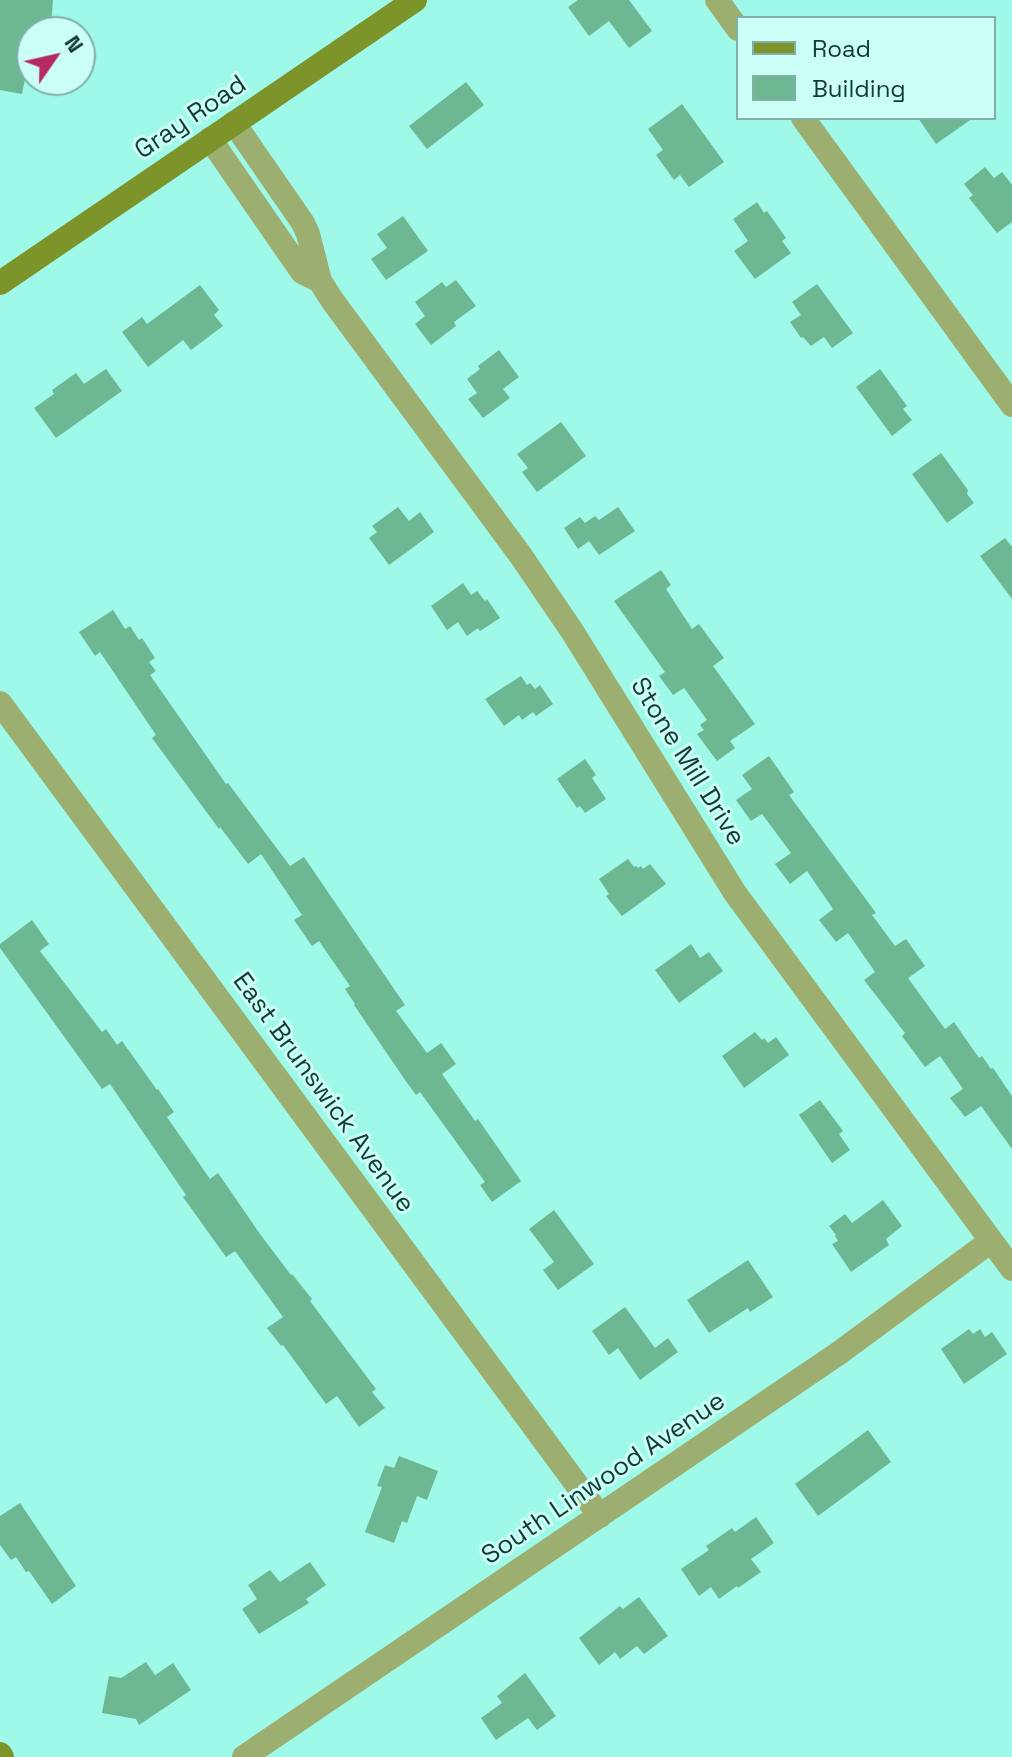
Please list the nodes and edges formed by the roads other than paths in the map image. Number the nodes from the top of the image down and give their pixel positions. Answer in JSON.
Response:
{"nodes":[{"id":1,"x":415,"y":0,"type":"edge"},
{"id":2,"x":717,"y":0,"type":"edge"},
{"id":3,"x":736,"y":26,"type":"edge"},
{"id":4,"x":804,"y":120,"type":"edge"},
{"id":5,"x":234,"y":123,"type":"junction"},
{"id":6,"x":210,"y":139,"type":"junction"},
{"id":7,"x":320,"y":281,"type":"junction"},
{"id":8,"x":0,"y":283,"type":"edge"},
{"id":9,"x":1012,"y":405,"type":"edge"},
{"id":10,"x":0,"y":703,"type":"edge"},
{"id":11,"x":991,"y":1241,"type":"junction"},
{"id":12,"x":1012,"y":1269,"type":"edge"},
{"id":13,"x":600,"y":1516,"type":"junction"},
{"id":14,"x":244,"y":1757,"type":"edge"}],
"edges":[{"from":1,"to":5,"type":"street","name":"Gray Road"},
{"from":2,"to":3,"type":"street"},
{"from":4,"to":9,"type":"street"},
{"from":5,"to":6,"type":"street","name":"Gray Road"},
{"from":5,"to":7,"type":"street","name":"Stone Mill Drive"},
{"from":6,"to":7,"type":"street","name":"Stone Mill Drive"},
{"from":6,"to":8,"type":"street","name":"Gray Road"},
{"from":7,"to":11,"type":"street","name":"Stone Mill Drive"},
{"from":10,"to":13,"type":"street","name":"East Brunswick Avenue"},
{"from":11,"to":12,"type":"street","name":"Stone Mill Drive"},
{"from":11,"to":13,"type":"street","name":"South Linwood Avenue"},
{"from":13,"to":14,"type":"street","name":"South Linwood Avenue"}]}
